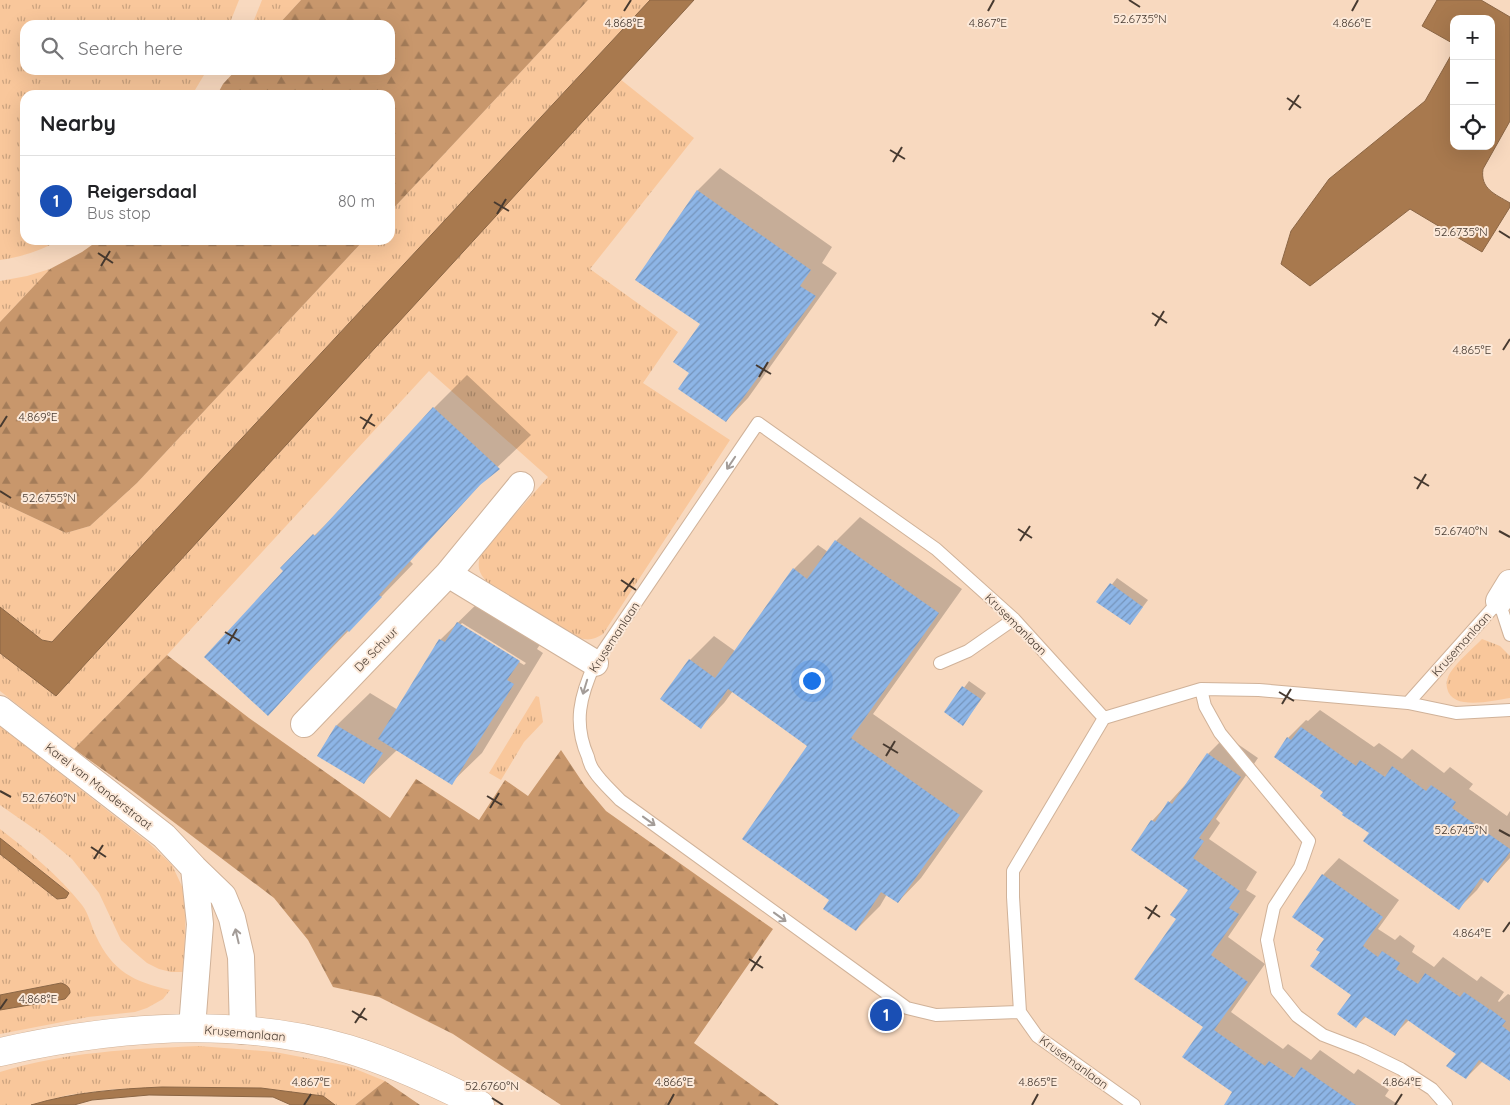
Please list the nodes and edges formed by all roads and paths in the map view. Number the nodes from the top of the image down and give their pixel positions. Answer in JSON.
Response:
{"nodes":[{"id":1,"x":521,"y":486,"type":"dead end"},
{"id":2,"x":448,"y":574,"type":"junction"},
{"id":3,"x":1505,"y":592,"type":"edge"},
{"id":4,"x":1014,"y":619,"type":"junction"},
{"id":5,"x":1510,"y":634,"type":"edge"},
{"id":6,"x":595,"y":663,"type":"junction"},
{"id":7,"x":940,"y":663,"type":"dead end"},
{"id":8,"x":1201,"y":689,"type":"junction"},
{"id":9,"x":1408,"y":703,"type":"junction"},
{"id":10,"x":0,"y":708,"type":"edge"},
{"id":11,"x":1510,"y":710,"type":"edge"},
{"id":12,"x":1104,"y":718,"type":"junction"},
{"id":13,"x":304,"y":724,"type":"dead end"},
{"id":14,"x":194,"y":868,"type":"junction"},
{"id":15,"x":1020,"y":1012,"type":"junction"},
{"id":16,"x":192,"y":1028,"type":"junction"},
{"id":17,"x":243,"y":1031,"type":"junction"},
{"id":18,"x":0,"y":1052,"type":"edge"},
{"id":19,"x":480,"y":1105,"type":"edge"},
{"id":20,"x":1134,"y":1105,"type":"edge"},
{"id":21,"x":1446,"y":1105,"type":"edge"}],
"edges":[{"from":1,"to":2,"type":"street","name":"De Schuur"},
{"from":2,"to":6,"type":"street"},
{"from":2,"to":13,"type":"street","name":"De Schuur"},
{"from":3,"to":5,"type":"lane"},
{"from":3,"to":9,"type":"lane","name":"Krusemanlaan"},
{"from":4,"to":6,"type":"lane","name":"Krusemanlaan","one_way":true},
{"from":4,"to":7,"type":"lane"},
{"from":4,"to":12,"type":"lane","name":"Krusemanlaan"},
{"from":6,"to":15,"type":"lane","name":"Krusemanlaan","one_way":true},
{"from":8,"to":9,"type":"lane"},
{"from":8,"to":12,"type":"lane"},
{"from":8,"to":21,"type":"lane"},
{"from":9,"to":11,"type":"lane"},
{"from":10,"to":14,"type":"street","name":"Karel van Manderstraat"},
{"from":12,"to":15,"type":"lane"},
{"from":14,"to":16,"type":"street"},
{"from":17,"to":14,"type":"street","name":"Karel van Manderstraat","one_way":true},
{"from":15,"to":20,"type":"lane","name":"Krusemanlaan"},
{"from":16,"to":17,"type":"main road","name":"Krusemanlaan"},
{"from":16,"to":18,"type":"main road","name":"Krusemanlaan"},
{"from":17,"to":19,"type":"main road","name":"Krusemanlaan"}]}
